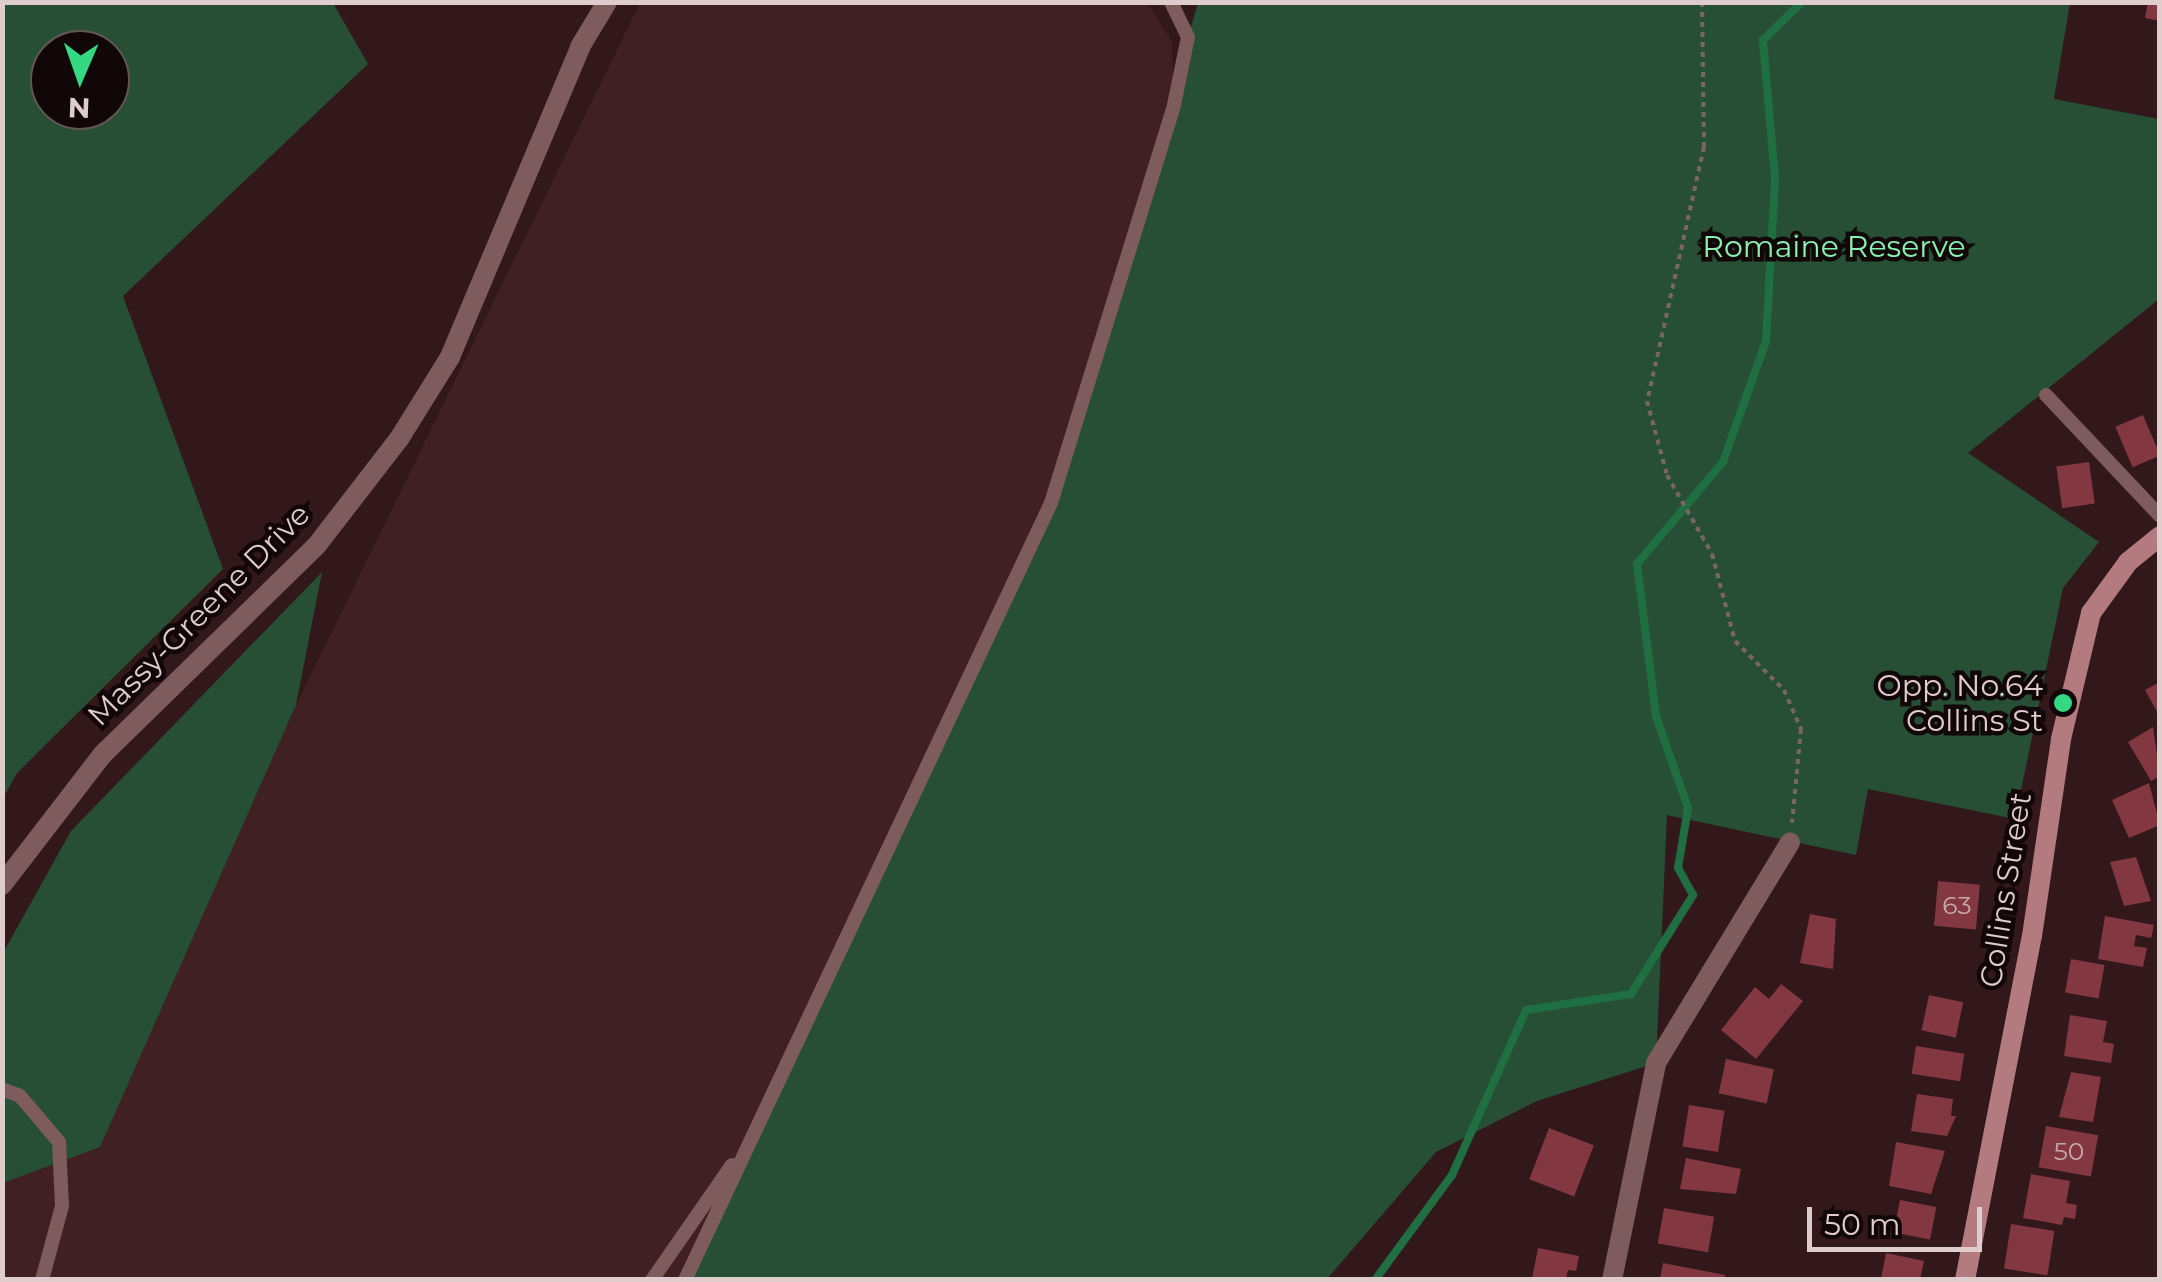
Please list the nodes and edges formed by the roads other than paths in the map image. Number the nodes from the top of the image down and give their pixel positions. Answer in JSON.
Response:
{"nodes":[{"id":1,"x":607,"y":2,"type":"edge"},
{"id":2,"x":1171,"y":2,"type":"edge"},
{"id":3,"x":2046,"y":395,"type":"dead end"},
{"id":4,"x":2160,"y":516,"type":"edge"},
{"id":5,"x":2160,"y":536,"type":"edge"},
{"id":6,"x":1790,"y":843,"type":"road end"},
{"id":7,"x":2,"y":885,"type":"edge"},
{"id":8,"x":2,"y":1089,"type":"edge"},
{"id":9,"x":754,"y":1133,"type":"junction"},
{"id":10,"x":42,"y":1280,"type":"edge"},
{"id":11,"x":652,"y":1280,"type":"edge"},
{"id":12,"x":685,"y":1280,"type":"edge"},
{"id":13,"x":1612,"y":1280,"type":"edge"},
{"id":14,"x":1965,"y":1280,"type":"edge"}],
"edges":[{"from":1,"to":7,"type":"street","name":"Massy-Greene Drive"},
{"from":2,"to":9,"type":"lane"},
{"from":3,"to":4,"type":"lane"},
{"from":5,"to":14,"type":"street","name":"Collins Street"},
{"from":6,"to":13,"type":"street"},
{"from":8,"to":10,"type":"lane"},
{"from":9,"to":11,"type":"lane"},
{"from":9,"to":12,"type":"lane"}]}
